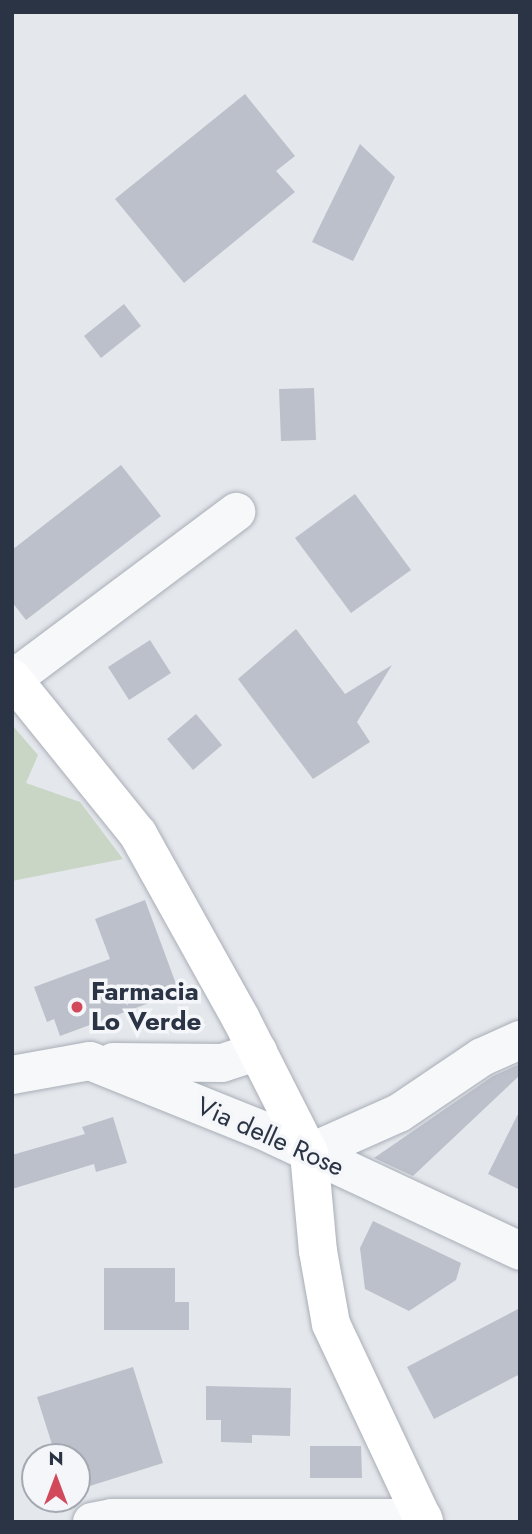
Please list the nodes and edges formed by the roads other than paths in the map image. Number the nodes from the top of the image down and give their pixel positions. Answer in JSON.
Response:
{"nodes":[{"id":1,"x":236,"y":512,"type":"dead end"},
{"id":2,"x":13,"y":679,"type":"edge"},
{"id":3,"x":520,"y":1040,"type":"edge"},
{"id":4,"x":258,"y":1051,"type":"junction"},
{"id":5,"x":90,"y":1061,"type":"junction"},
{"id":6,"x":12,"y":1075,"type":"edge"},
{"id":7,"x":309,"y":1153,"type":"junction"},
{"id":8,"x":520,"y":1251,"type":"edge"},
{"id":9,"x":424,"y":1520,"type":"edge"},
{"id":10,"x":92,"y":1522,"type":"edge"}],
"edges":[{"from":1,"to":2,"type":"street"},
{"from":2,"to":4,"type":"street"},
{"from":3,"to":7,"type":"street"},
{"from":4,"to":5,"type":"street"},
{"from":4,"to":7,"type":"street"},
{"from":5,"to":6,"type":"street"},
{"from":5,"to":7,"type":"street","name":"Via delle Rose"},
{"from":7,"to":8,"type":"street","name":"Via delle Rose"},
{"from":7,"to":9,"type":"street"},
{"from":9,"to":10,"type":"street"}]}
